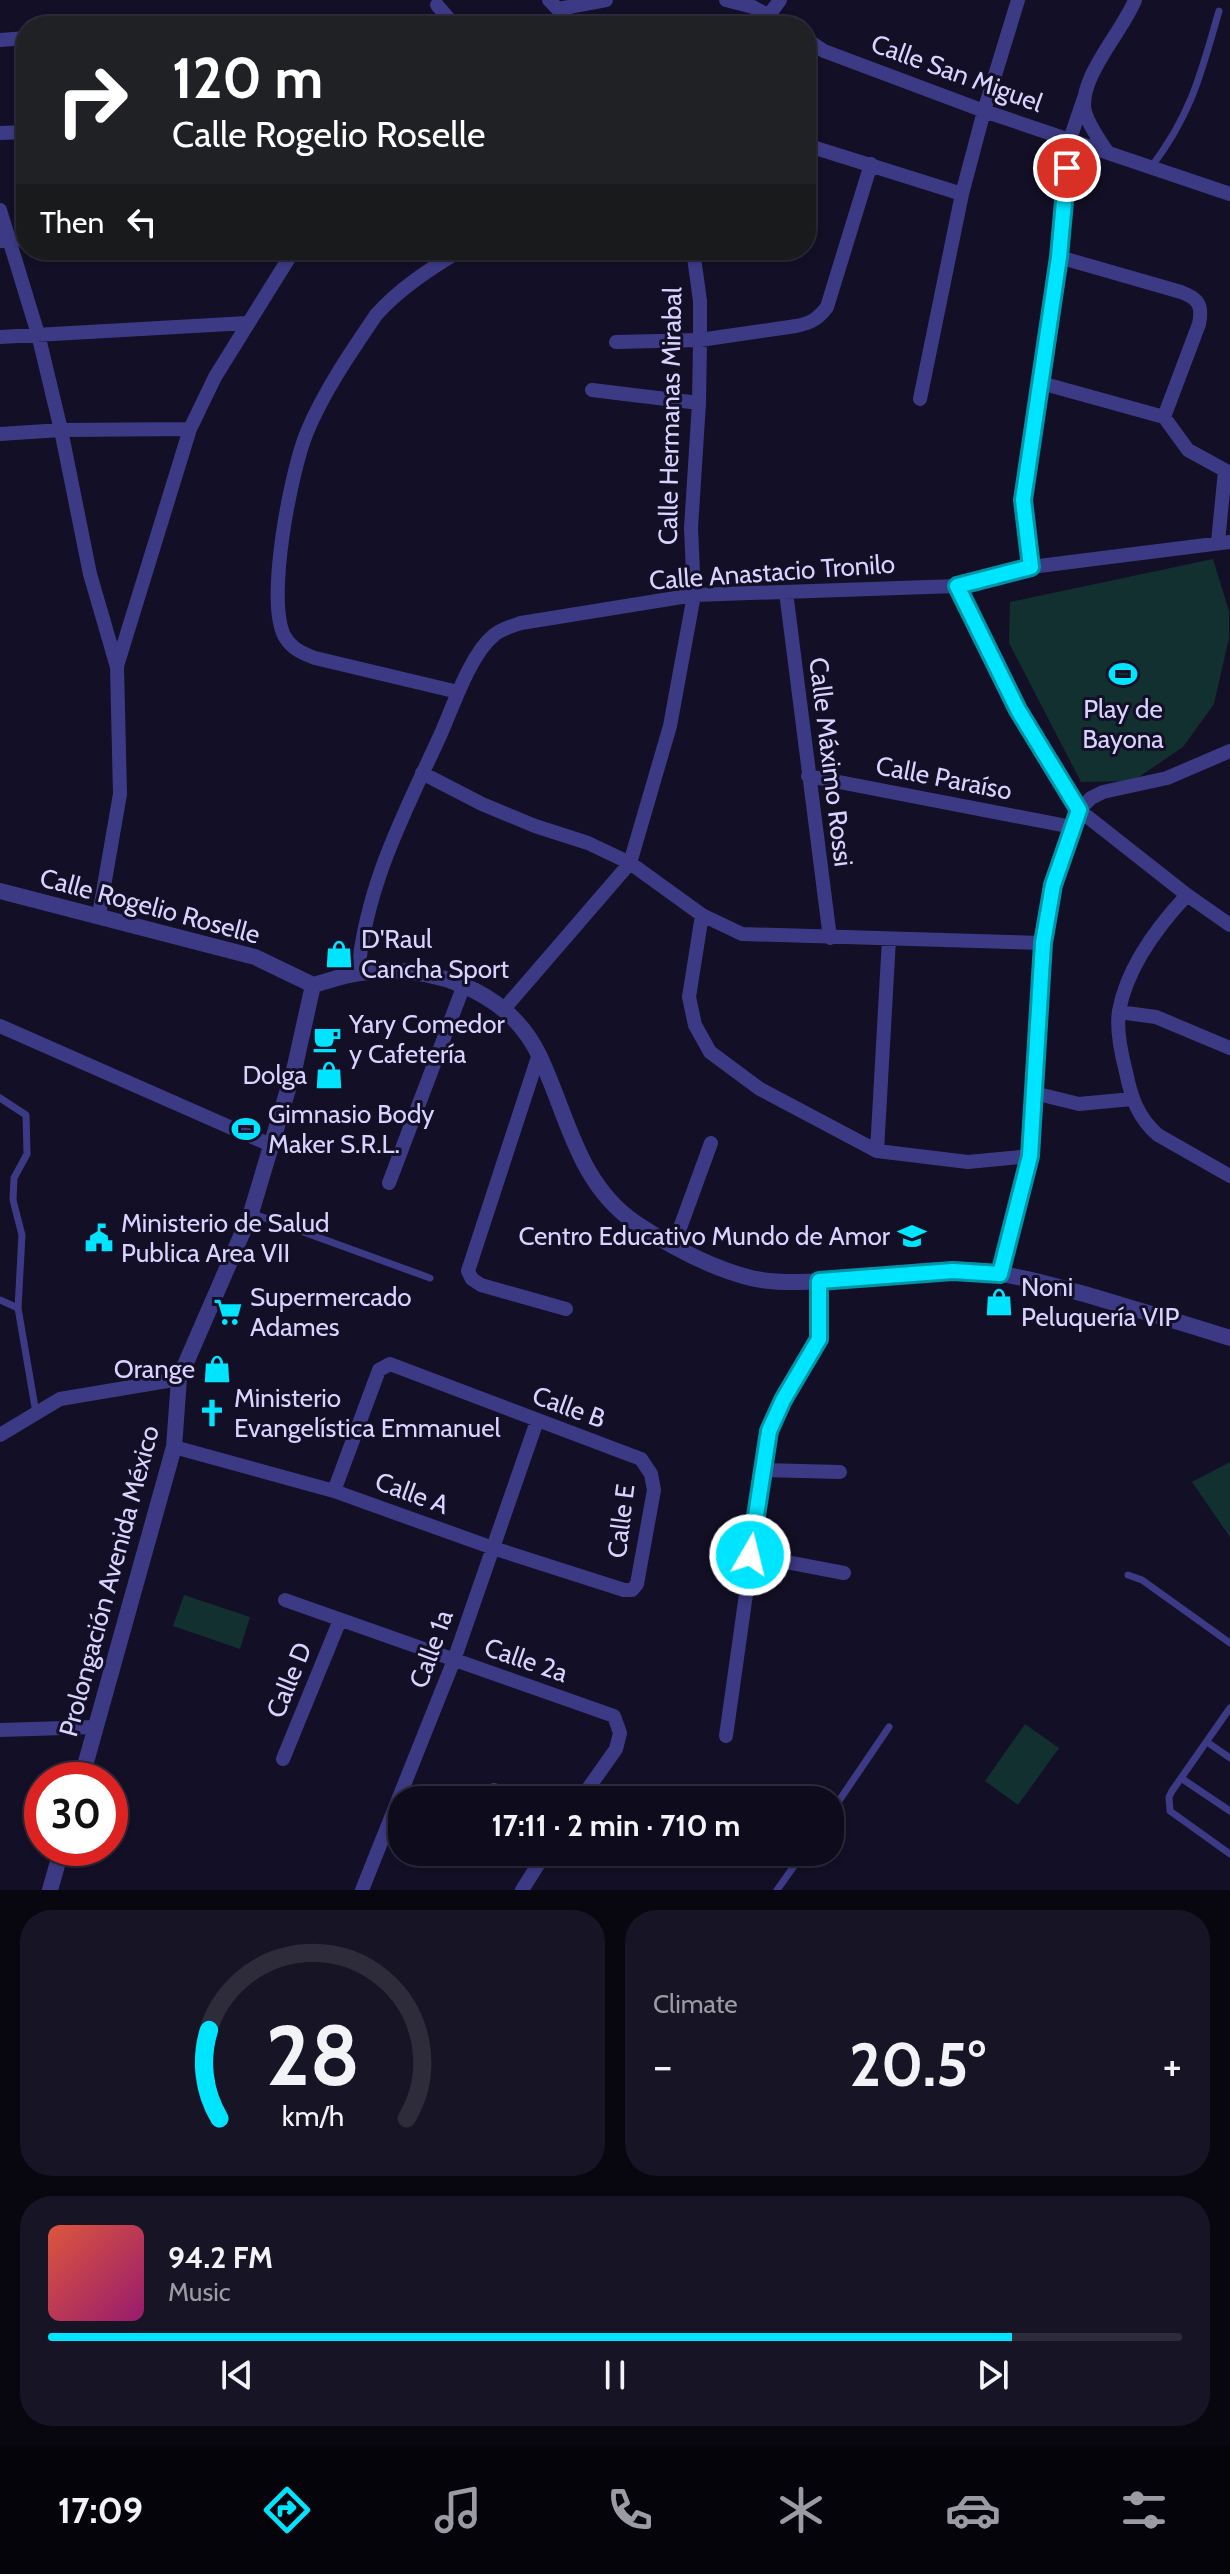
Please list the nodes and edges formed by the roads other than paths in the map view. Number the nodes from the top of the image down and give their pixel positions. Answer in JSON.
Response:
{"nodes":[{"id":1,"x":606,"y":0,"type":"edge"},
{"id":2,"x":726,"y":0,"type":"edge"},
{"id":3,"x":780,"y":0,"type":"edge"},
{"id":4,"x":1018,"y":0,"type":"edge"},
{"id":5,"x":1135,"y":0,"type":"edge"},
{"id":6,"x":437,"y":5,"type":"dead end"},
{"id":7,"x":553,"y":5,"type":"edge"},
{"id":8,"x":1219,"y":11,"type":"dead end"},
{"id":9,"x":769,"y":15,"type":"joint"},
{"id":10,"x":446,"y":16,"type":"edge"},
{"id":11,"x":816,"y":46,"type":"edge"},
{"id":12,"x":816,"y":51,"type":"edge"},
{"id":13,"x":824,"y":51,"type":"junction"},
{"id":14,"x":1084,"y":98,"type":"junction"},
{"id":15,"x":984,"y":111,"type":"junction"},
{"id":16,"x":1070,"y":139,"type":"junction"},
{"id":17,"x":816,"y":148,"type":"edge"},
{"id":18,"x":1106,"y":150,"type":"junction"},
{"id":19,"x":871,"y":164,"type":"junction"},
{"id":20,"x":1152,"y":166,"type":"junction"},
{"id":21,"x":962,"y":194,"type":"junction"},
{"id":22,"x":1230,"y":194,"type":"edge"},
{"id":23,"x":0,"y":210,"type":"edge"},
{"id":24,"x":4,"y":241,"type":"edge"},
{"id":25,"x":1059,"y":257,"type":"junction"},
{"id":26,"x":288,"y":260,"type":"edge"},
{"id":27,"x":444,"y":260,"type":"edge"},
{"id":28,"x":694,"y":260,"type":"edge"},
{"id":29,"x":247,"y":323,"type":"junction"},
{"id":30,"x":38,"y":334,"type":"junction"},
{"id":31,"x":0,"y":337,"type":"edge"},
{"id":32,"x":700,"y":340,"type":"junction"},
{"id":33,"x":616,"y":342,"type":"dead end"},
{"id":34,"x":1041,"y":383,"type":"junction"},
{"id":35,"x":592,"y":390,"type":"dead end"},
{"id":36,"x":920,"y":399,"type":"dead end"},
{"id":37,"x":699,"y":403,"type":"junction"},
{"id":38,"x":1164,"y":417,"type":"junction"},
{"id":39,"x":190,"y":429,"type":"junction"},
{"id":40,"x":61,"y":430,"type":"junction"},
{"id":41,"x":0,"y":434,"type":"edge"},
{"id":42,"x":1227,"y":472,"type":"edge"},
{"id":43,"x":1224,"y":542,"type":"edge"},
{"id":44,"x":1031,"y":567,"type":"junction"},
{"id":45,"x":957,"y":586,"type":"junction"},
{"id":46,"x":786,"y":592,"type":"junction"},
{"id":47,"x":694,"y":595,"type":"junction"},
{"id":48,"x":117,"y":667,"type":"junction"},
{"id":49,"x":458,"y":692,"type":"junction"},
{"id":50,"x":1230,"y":751,"type":"edge"},
{"id":51,"x":422,"y":773,"type":"junction"},
{"id":52,"x":808,"y":776,"type":"junction"},
{"id":53,"x":1079,"y":810,"type":"junction"},
{"id":54,"x":1072,"y":827,"type":"junction"},
{"id":55,"x":630,"y":863,"type":"junction"},
{"id":56,"x":0,"y":891,"type":"edge"},
{"id":57,"x":1187,"y":895,"type":"junction"},
{"id":58,"x":99,"y":915,"type":"junction"},
{"id":59,"x":702,"y":915,"type":"junction"},
{"id":60,"x":1230,"y":925,"type":"edge"},
{"id":61,"x":830,"y":938,"type":"junction"},
{"id":62,"x":889,"y":939,"type":"junction"},
{"id":63,"x":1043,"y":943,"type":"junction"},
{"id":64,"x":358,"y":973,"type":"junction"},
{"id":65,"x":313,"y":985,"type":"junction"},
{"id":66,"x":464,"y":985,"type":"junction"},
{"id":67,"x":504,"y":1009,"type":"junction"},
{"id":68,"x":1119,"y":1012,"type":"junction"},
{"id":69,"x":0,"y":1026,"type":"edge"},
{"id":70,"x":1230,"y":1048,"type":"edge"},
{"id":71,"x":539,"y":1054,"type":"junction"},
{"id":72,"x":1034,"y":1093,"type":"junction"},
{"id":73,"x":0,"y":1098,"type":"edge"},
{"id":74,"x":1132,"y":1099,"type":"junction"},
{"id":75,"x":711,"y":1143,"type":"dead end"},
{"id":76,"x":273,"y":1146,"type":"junction"},
{"id":77,"x":877,"y":1151,"type":"junction"},
{"id":78,"x":1030,"y":1156,"type":"junction"},
{"id":79,"x":1230,"y":1176,"type":"edge"},
{"id":80,"x":389,"y":1183,"type":"dead end"},
{"id":81,"x":251,"y":1213,"type":"junction"},
{"id":82,"x":673,"y":1247,"type":"junction"},
{"id":83,"x":1000,"y":1274,"type":"junction"},
{"id":84,"x":430,"y":1278,"type":"dead end"},
{"id":85,"x":819,"y":1281,"type":"junction"},
{"id":86,"x":0,"y":1300,"type":"edge"},
{"id":87,"x":18,"y":1308,"type":"junction"},
{"id":88,"x":566,"y":1309,"type":"dead end"},
{"id":89,"x":1230,"y":1338,"type":"edge"},
{"id":90,"x":179,"y":1379,"type":"junction"},
{"id":91,"x":36,"y":1413,"type":"junction"},
{"id":92,"x":537,"y":1421,"type":"junction"},
{"id":93,"x":0,"y":1435,"type":"edge"},
{"id":94,"x":174,"y":1447,"type":"junction"},
{"id":95,"x":641,"y":1459,"type":"joint"},
{"id":96,"x":763,"y":1470,"type":"junction"},
{"id":97,"x":840,"y":1472,"type":"dead end"},
{"id":98,"x":334,"y":1491,"type":"junction"},
{"id":99,"x":493,"y":1548,"type":"junction"},
{"id":100,"x":750,"y":1555,"type":"junction"},
{"id":101,"x":844,"y":1573,"type":"dead end"},
{"id":102,"x":1128,"y":1575,"type":"dead end"},
{"id":103,"x":632,"y":1590,"type":"joint"},
{"id":104,"x":285,"y":1600,"type":"dead end"},
{"id":105,"x":340,"y":1620,"type":"junction"},
{"id":106,"x":1230,"y":1643,"type":"edge"},
{"id":107,"x":454,"y":1660,"type":"junction"},
{"id":108,"x":1230,"y":1708,"type":"edge"},
{"id":109,"x":96,"y":1727,"type":"junction"},
{"id":110,"x":889,"y":1727,"type":"dead end"},
{"id":111,"x":0,"y":1730,"type":"edge"},
{"id":112,"x":726,"y":1736,"type":"dead end"},
{"id":113,"x":1207,"y":1742,"type":"junction"},
{"id":114,"x":1230,"y":1758,"type":"edge"},
{"id":115,"x":283,"y":1759,"type":"dead end"},
{"id":116,"x":86,"y":1762,"type":"edge"},
{"id":117,"x":1181,"y":1778,"type":"junction"},
{"id":118,"x":590,"y":1786,"type":"edge"},
{"id":119,"x":844,"y":1793,"type":"edge"},
{"id":120,"x":1230,"y":1811,"type":"edge"},
{"id":121,"x":1230,"y":1854,"type":"edge"},
{"id":122,"x":57,"y":1866,"type":"edge"},
{"id":123,"x":537,"y":1866,"type":"edge"},
{"id":124,"x":794,"y":1866,"type":"edge"},
{"id":125,"x":50,"y":1890,"type":"edge"},
{"id":126,"x":362,"y":1890,"type":"edge"},
{"id":127,"x":522,"y":1890,"type":"edge"},
{"id":128,"x":777,"y":1890,"type":"edge"}],
"edges":[{"from":1,"to":7,"type":"street"},
{"from":2,"to":9,"type":"street"},
{"from":3,"to":9,"type":"street"},
{"from":4,"to":15,"type":"street"},
{"from":5,"to":14,"type":"street"},
{"from":6,"to":10,"type":"street"},
{"from":8,"to":20,"type":"lane"},
{"from":11,"to":13,"type":"street","name":"Calle San Miguel"},
{"from":12,"to":13,"type":"street"},
{"from":13,"to":15,"type":"street","name":"Calle San Miguel"},
{"from":14,"to":16,"type":"street"},
{"from":14,"to":18,"type":"street"},
{"from":15,"to":16,"type":"street","name":"Calle San Miguel"},
{"from":15,"to":21,"type":"street"},
{"from":16,"to":18,"type":"street","name":"Calle San Miguel"},
{"from":16,"to":25,"type":"street"},
{"from":17,"to":19,"type":"street"},
{"from":18,"to":20,"type":"street","name":"Calle San Miguel"},
{"from":19,"to":21,"type":"street"},
{"from":19,"to":32,"type":"street"},
{"from":20,"to":22,"type":"street","name":"Calle San Miguel"},
{"from":21,"to":36,"type":"street"},
{"from":23,"to":24,"type":"street"},
{"from":24,"to":30,"type":"street"},
{"from":25,"to":34,"type":"street"},
{"from":25,"to":38,"type":"street"},
{"from":26,"to":29,"type":"street"},
{"from":27,"to":49,"type":"street"},
{"from":28,"to":32,"type":"street","name":"Calle Hermanas Mirabal"},
{"from":29,"to":30,"type":"street"},
{"from":29,"to":39,"type":"street"},
{"from":30,"to":31,"type":"street"},
{"from":30,"to":40,"type":"street"},
{"from":32,"to":33,"type":"street"},
{"from":32,"to":37,"type":"street","name":"Calle Hermanas Mirabal"},
{"from":34,"to":38,"type":"street"},
{"from":34,"to":44,"type":"street"},
{"from":35,"to":37,"type":"street"},
{"from":37,"to":47,"type":"street","name":"Calle Hermanas Mirabal"},
{"from":38,"to":42,"type":"street"},
{"from":39,"to":40,"type":"street"},
{"from":39,"to":48,"type":"street"},
{"from":40,"to":41,"type":"street"},
{"from":40,"to":48,"type":"street"},
{"from":42,"to":43,"type":"street"},
{"from":43,"to":44,"type":"street","name":"Calle Anastacio Tronilo"},
{"from":44,"to":45,"type":"street","name":"Calle Anastacio Tronilo"},
{"from":45,"to":46,"type":"street","name":"Calle Anastacio Tronilo"},
{"from":45,"to":53,"type":"street"},
{"from":46,"to":47,"type":"street","name":"Calle Anastacio Tronilo"},
{"from":46,"to":52,"type":"street","name":"Calle Máximo Rossi"},
{"from":47,"to":49,"type":"street","name":"Calle Anastacio Tronilo"},
{"from":47,"to":55,"type":"street","name":"Calle Hermanas Mirabal"},
{"from":48,"to":58,"type":"street"},
{"from":49,"to":51,"type":"street","name":"Calle Anastacio Tronilo"},
{"from":50,"to":53,"type":"street"},
{"from":51,"to":55,"type":"street"},
{"from":51,"to":64,"type":"street","name":"Calle Anastacio Tronilo"},
{"from":52,"to":54,"type":"street","name":"Calle Paraíso"},
{"from":52,"to":61,"type":"street","name":"Calle Máximo Rossi"},
{"from":53,"to":54,"type":"street"},
{"from":53,"to":57,"type":"street"},
{"from":54,"to":63,"type":"street"},
{"from":55,"to":59,"type":"street"},
{"from":55,"to":67,"type":"street","name":"Calle Hermanas Mirabal"},
{"from":56,"to":58,"type":"street","name":"Calle Rogelio Roselle"},
{"from":57,"to":60,"type":"street"},
{"from":57,"to":68,"type":"street"},
{"from":58,"to":65,"type":"street","name":"Calle Rogelio Roselle"},
{"from":59,"to":61,"type":"street"},
{"from":59,"to":77,"type":"street"},
{"from":61,"to":62,"type":"street"},
{"from":62,"to":63,"type":"street"},
{"from":62,"to":77,"type":"street"},
{"from":63,"to":72,"type":"street"},
{"from":64,"to":65,"type":"street"},
{"from":64,"to":66,"type":"street"},
{"from":65,"to":76,"type":"street","name":"Prolongación Avenida México"},
{"from":66,"to":67,"type":"street"},
{"from":66,"to":80,"type":"street"},
{"from":67,"to":71,"type":"street"},
{"from":68,"to":70,"type":"street"},
{"from":68,"to":74,"type":"street"},
{"from":69,"to":76,"type":"street"},
{"from":71,"to":82,"type":"street"},
{"from":71,"to":88,"type":"street"},
{"from":72,"to":74,"type":"street"},
{"from":72,"to":78,"type":"street"},
{"from":73,"to":87,"type":"lane"},
{"from":74,"to":79,"type":"street"},
{"from":75,"to":82,"type":"street"},
{"from":76,"to":81,"type":"street","name":"Prolongación Avenida México"},
{"from":77,"to":78,"type":"street"},
{"from":78,"to":83,"type":"street"},
{"from":81,"to":84,"type":"lane"},
{"from":81,"to":90,"type":"street","name":"Prolongación Avenida México"},
{"from":82,"to":85,"type":"street"},
{"from":83,"to":85,"type":"street"},
{"from":83,"to":89,"type":"street"},
{"from":85,"to":96,"type":"street"},
{"from":86,"to":87,"type":"lane"},
{"from":87,"to":91,"type":"lane"},
{"from":90,"to":91,"type":"street"},
{"from":90,"to":94,"type":"street","name":"Prolongación Avenida México"},
{"from":91,"to":93,"type":"street"},
{"from":92,"to":95,"type":"street","name":"Calle B"},
{"from":92,"to":98,"type":"street","name":"Calle B"},
{"from":92,"to":99,"type":"street","name":"Calle 1a"},
{"from":94,"to":98,"type":"street","name":"Calle A"},
{"from":94,"to":109,"type":"street","name":"Prolongación Avenida México"},
{"from":95,"to":103,"type":"street","name":"Calle E"},
{"from":96,"to":97,"type":"street"},
{"from":96,"to":100,"type":"street"},
{"from":98,"to":99,"type":"street","name":"Calle A"},
{"from":99,"to":103,"type":"street","name":"Calle A"},
{"from":99,"to":107,"type":"street","name":"Calle 1a"},
{"from":100,"to":101,"type":"street"},
{"from":100,"to":112,"type":"street"},
{"from":102,"to":106,"type":"lane"},
{"from":104,"to":105,"type":"street","name":"Calle 2a"},
{"from":105,"to":107,"type":"street","name":"Calle 2a"},
{"from":105,"to":115,"type":"street","name":"Calle D"},
{"from":107,"to":118,"type":"street","name":"Calle 2a"},
{"from":107,"to":126,"type":"street","name":"Calle 1a"},
{"from":108,"to":113,"type":"lane"},
{"from":109,"to":111,"type":"street"},
{"from":109,"to":116,"type":"street","name":"Prolongación Avenida México"},
{"from":110,"to":119,"type":"lane"},
{"from":113,"to":114,"type":"lane"},
{"from":113,"to":117,"type":"lane"},
{"from":117,"to":120,"type":"lane"},
{"from":117,"to":121,"type":"lane"},
{"from":122,"to":125,"type":"street"},
{"from":123,"to":127,"type":"street"},
{"from":124,"to":128,"type":"lane"}]}
